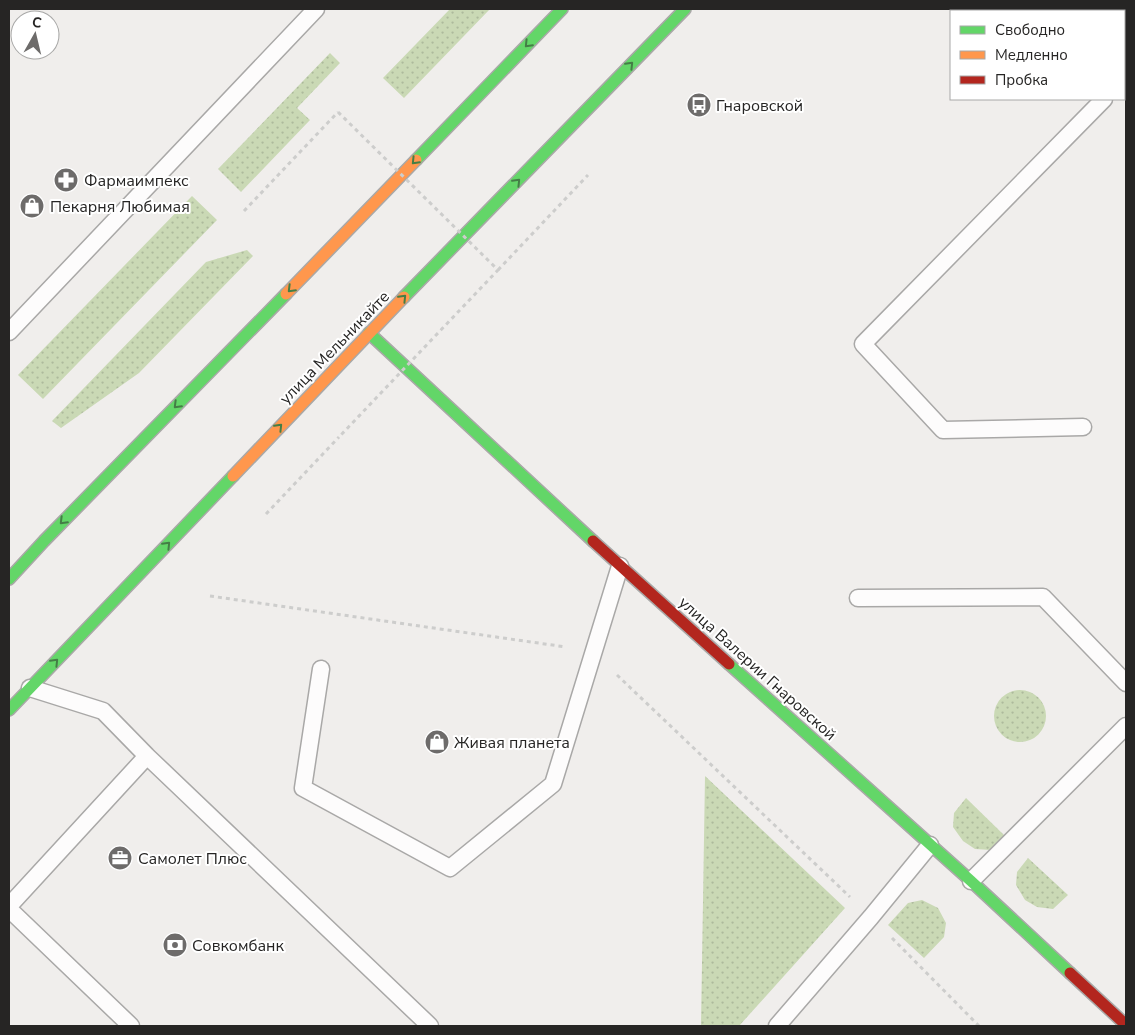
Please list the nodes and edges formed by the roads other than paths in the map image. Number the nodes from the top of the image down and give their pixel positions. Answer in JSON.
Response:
{"nodes":[{"id":1,"x":316,"y":9,"type":"edge"},
{"id":2,"x":562,"y":9,"type":"edge"},
{"id":3,"x":685,"y":9,"type":"edge"},
{"id":4,"x":1103,"y":100,"type":"edge"},
{"id":5,"x":9,"y":332,"type":"edge"},
{"id":6,"x":369,"y":333,"type":"junction"},
{"id":7,"x":1083,"y":427,"type":"dead end"},
{"id":8,"x":620,"y":566,"type":"junction"},
{"id":9,"x":9,"y":579,"type":"edge"},
{"id":10,"x":858,"y":598,"type":"dead end"},
{"id":11,"x":321,"y":670,"type":"dead end"},
{"id":12,"x":1126,"y":683,"type":"edge"},
{"id":13,"x":30,"y":688,"type":"junction"},
{"id":14,"x":9,"y":710,"type":"edge"},
{"id":15,"x":1126,"y":726,"type":"edge"},
{"id":16,"x":146,"y":756,"type":"junction"},
{"id":17,"x":930,"y":845,"type":"junction"},
{"id":18,"x":971,"y":881,"type":"junction"},
{"id":19,"x":9,"y":908,"type":"edge"},
{"id":20,"x":1126,"y":1025,"type":"edge"},
{"id":21,"x":131,"y":1026,"type":"edge"},
{"id":22,"x":430,"y":1026,"type":"edge"},
{"id":23,"x":777,"y":1026,"type":"edge"}],
"edges":[{"from":1,"to":5,"type":"lane"},
{"from":2,"to":9,"type":"main road","one_way":true},
{"from":6,"to":3,"type":"main road","name":"улица Мельникайте","one_way":true},
{"from":4,"to":7,"type":"lane"},
{"from":6,"to":8,"type":"main road","name":"улица Валерии Гнаровской"},
{"from":13,"to":6,"type":"main road","name":"улица Мельникайте","one_way":true},
{"from":8,"to":11,"type":"lane"},
{"from":8,"to":17,"type":"main road","name":"улица Валерии Гнаровской"},
{"from":10,"to":12,"type":"lane"},
{"from":13,"to":14,"type":"main road","name":"улица Мельникайте"},
{"from":13,"to":16,"type":"lane"},
{"from":15,"to":18,"type":"lane"},
{"from":16,"to":19,"type":"lane"},
{"from":16,"to":22,"type":"lane"},
{"from":17,"to":18,"type":"main road","name":"улица Валерии Гнаровской"},
{"from":17,"to":23,"type":"lane"},
{"from":18,"to":20,"type":"main road","name":"улица Валерии Гнаровской"},
{"from":19,"to":21,"type":"lane"}]}
